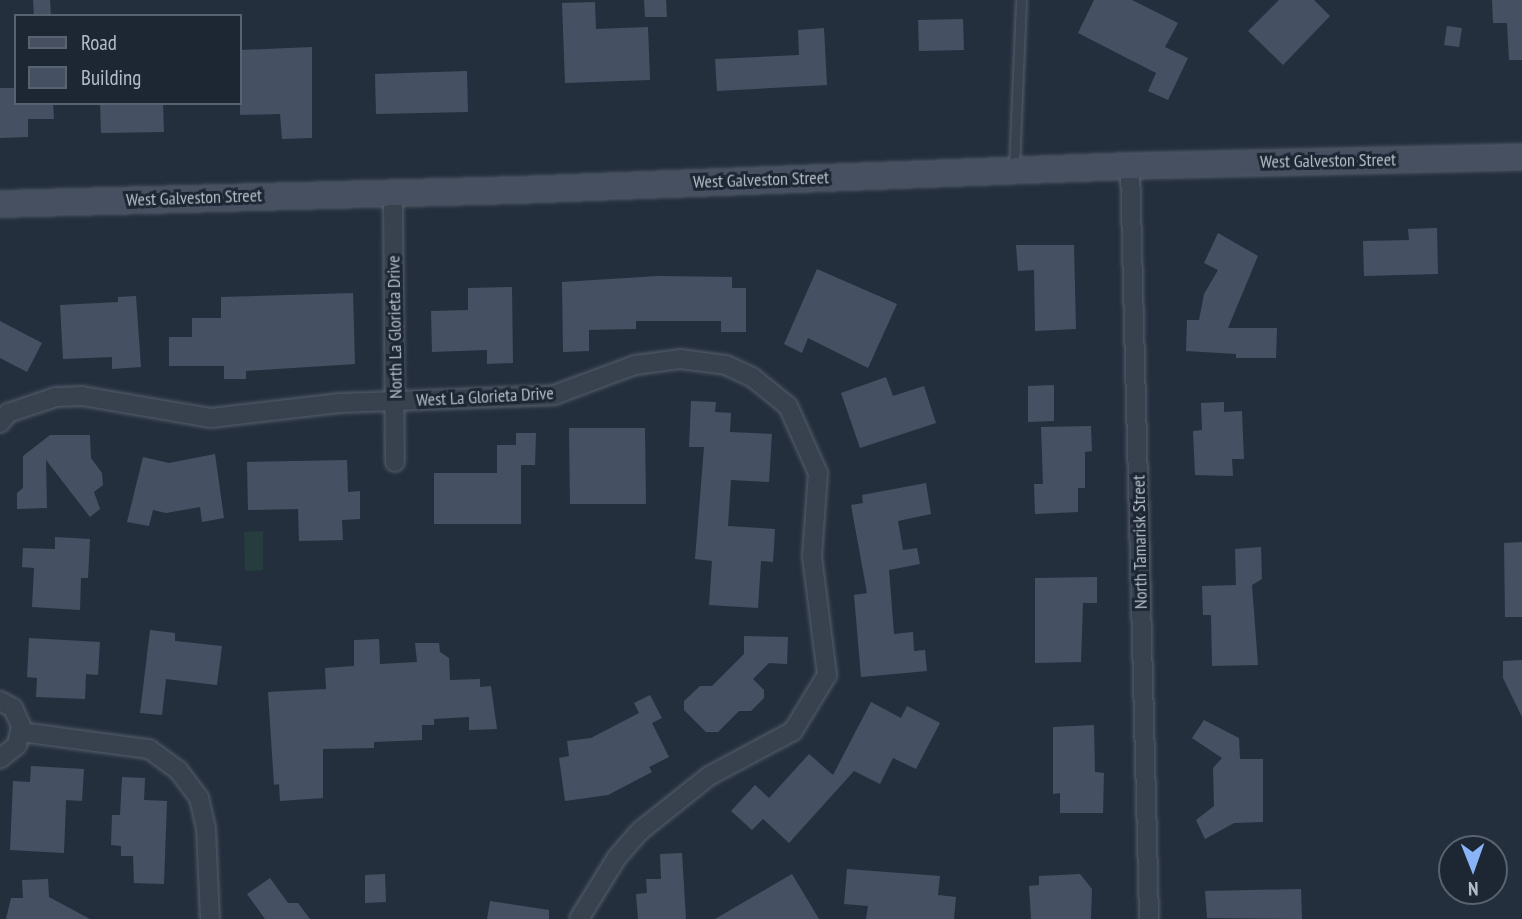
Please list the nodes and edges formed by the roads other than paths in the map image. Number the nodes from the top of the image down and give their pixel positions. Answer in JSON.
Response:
{"nodes":[{"id":1,"x":1021,"y":0,"type":"edge"},
{"id":2,"x":1522,"y":157,"type":"edge"},
{"id":3,"x":1130,"y":166,"type":"junction"},
{"id":4,"x":1014,"y":170,"type":"junction"},
{"id":5,"x":393,"y":192,"type":"junction"},
{"id":6,"x":0,"y":204,"type":"edge"},
{"id":7,"x":396,"y":402,"type":"junction"},
{"id":8,"x":0,"y":423,"type":"edge"},
{"id":9,"x":395,"y":462,"type":"dead end"},
{"id":10,"x":0,"y":701,"type":"edge"},
{"id":11,"x":21,"y":732,"type":"junction"},
{"id":12,"x":0,"y":759,"type":"edge"},
{"id":13,"x":210,"y":919,"type":"edge"},
{"id":14,"x":579,"y":919,"type":"edge"},
{"id":15,"x":1149,"y":919,"type":"edge"}],
"edges":[{"from":1,"to":4,"type":"lane"},
{"from":2,"to":3,"type":"street","name":"West Galveston Street"},
{"from":3,"to":4,"type":"street","name":"West Galveston Street"},
{"from":3,"to":15,"type":"street","name":"North Tamarisk Street"},
{"from":4,"to":5,"type":"street","name":"West Galveston Street"},
{"from":5,"to":6,"type":"street","name":"West Galveston Street"},
{"from":5,"to":7,"type":"street","name":"North La Glorieta Drive"},
{"from":7,"to":8,"type":"street","name":"West La Glorieta Drive"},
{"from":7,"to":9,"type":"street","name":"North La Glorieta Drive"},
{"from":7,"to":14,"type":"street","name":"West La Glorieta Drive"},
{"from":10,"to":11,"type":"street"},
{"from":11,"to":12,"type":"street"},
{"from":11,"to":13,"type":"street"}]}
